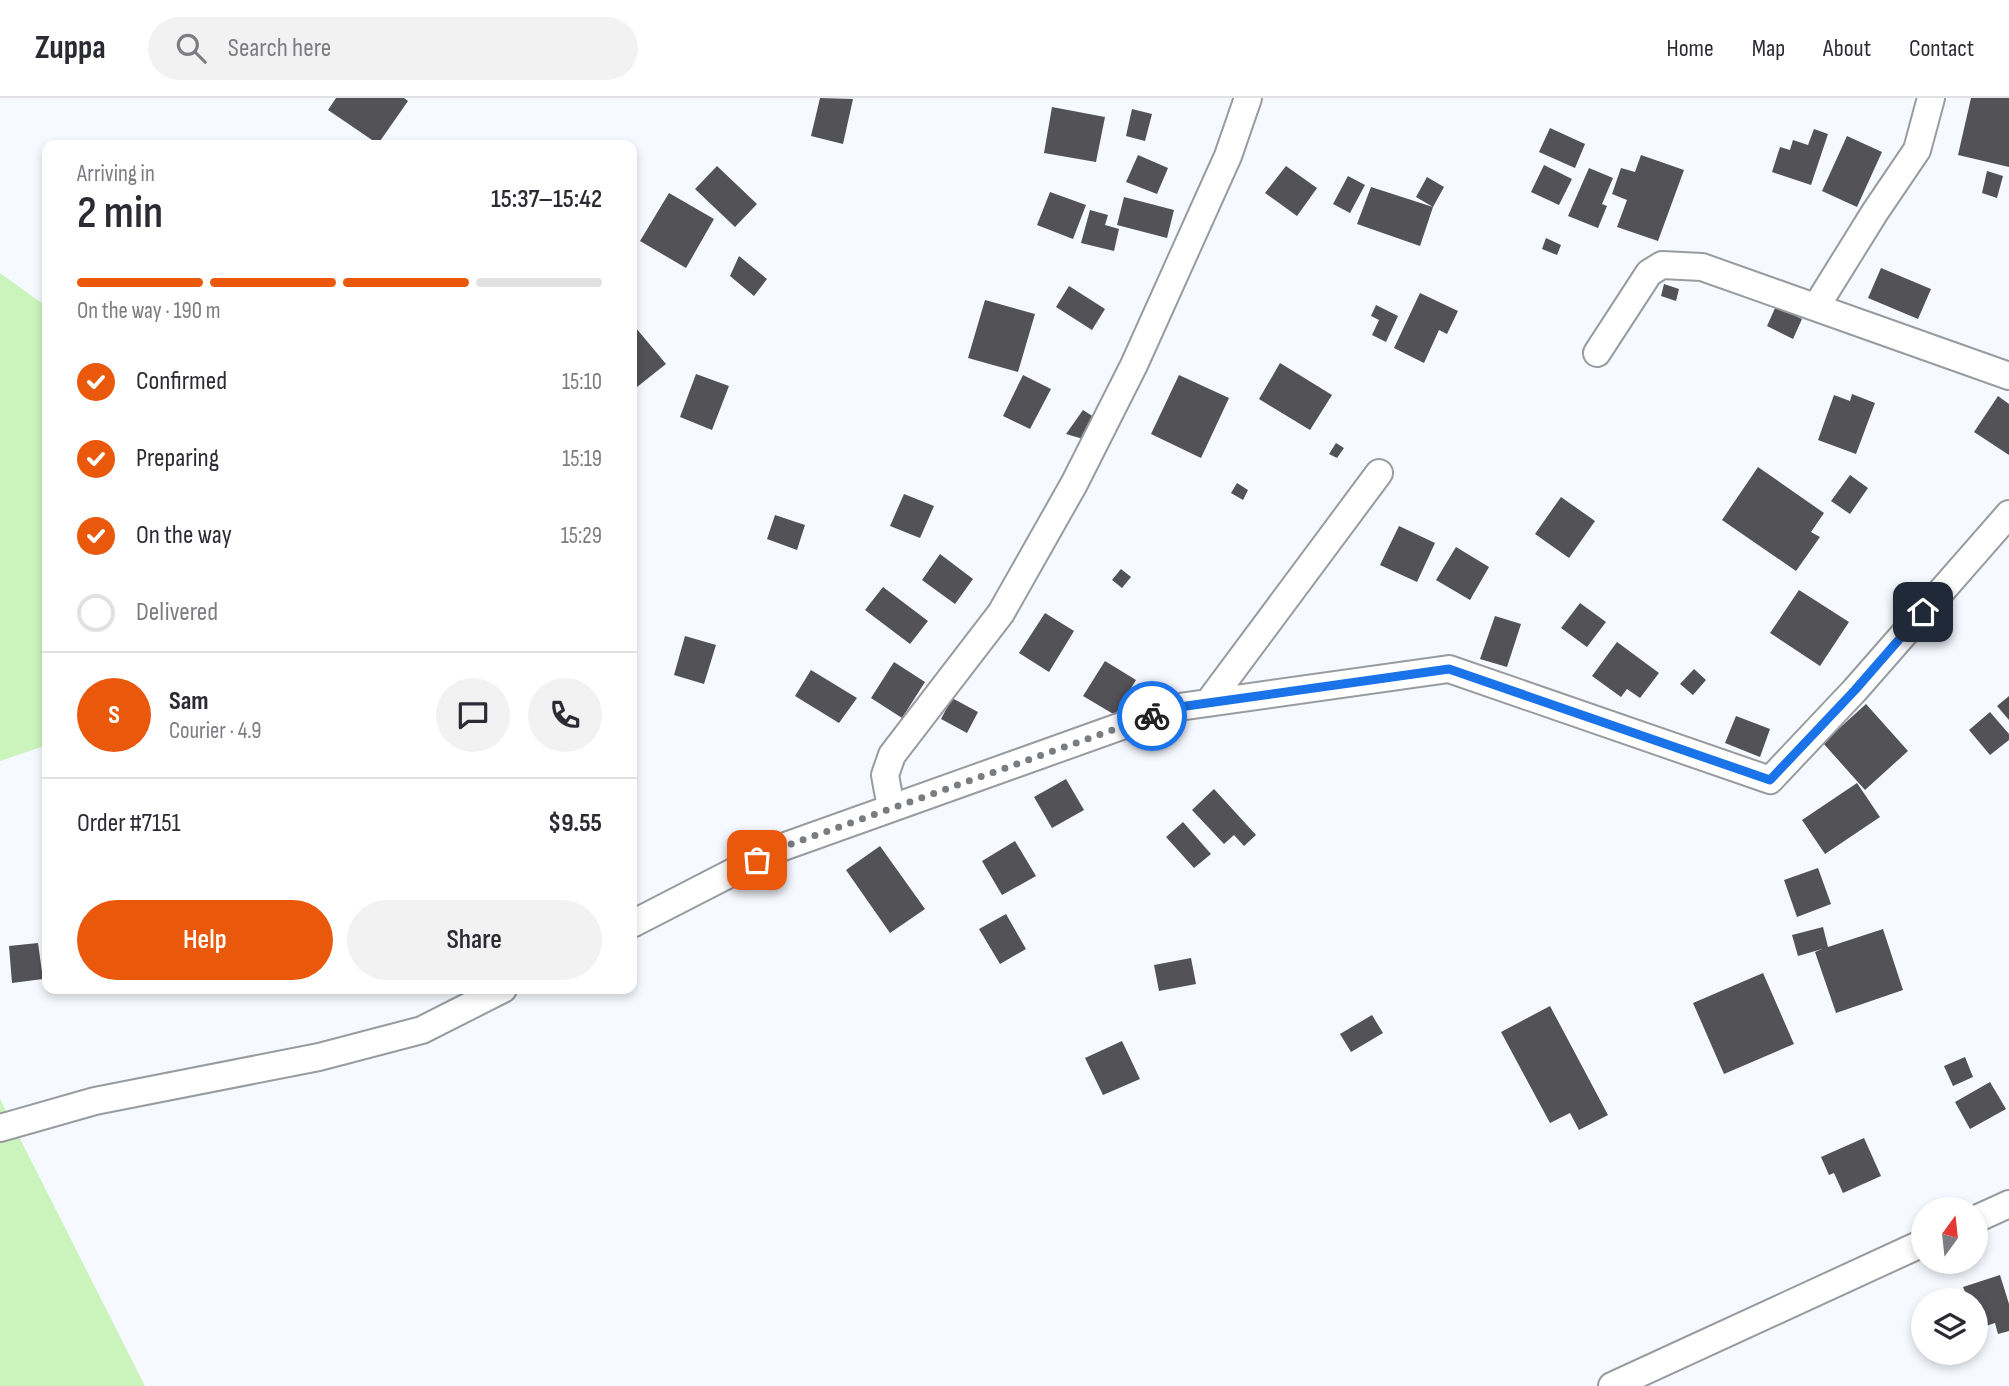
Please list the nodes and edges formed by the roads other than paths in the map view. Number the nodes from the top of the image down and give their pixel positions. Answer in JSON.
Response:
{"nodes":[{"id":1,"x":1248,"y":98,"type":"edge"},
{"id":2,"x":1931,"y":98,"type":"edge"},
{"id":3,"x":1816,"y":307,"type":"junction"},
{"id":4,"x":1597,"y":353,"type":"dead end"},
{"id":5,"x":2009,"y":376,"type":"edge"},
{"id":6,"x":1379,"y":473,"type":"dead end"},
{"id":7,"x":2009,"y":514,"type":"edge"},
{"id":8,"x":1208,"y":703,"type":"junction"},
{"id":9,"x":891,"y":808,"type":"junction"},
{"id":10,"x":637,"y":921,"type":"edge"},
{"id":11,"x":493,"y":994,"type":"edge"},
{"id":12,"x":0,"y":1128,"type":"edge"},
{"id":13,"x":2009,"y":1204,"type":"edge"},
{"id":14,"x":1988,"y":1214,"type":"edge"},
{"id":15,"x":1911,"y":1249,"type":"edge"},
{"id":16,"x":1612,"y":1386,"type":"edge"}],
"edges":[{"from":1,"to":9,"type":"street"},
{"from":2,"to":3,"type":"street"},
{"from":3,"to":4,"type":"street"},
{"from":3,"to":5,"type":"street"},
{"from":6,"to":8,"type":"street"},
{"from":7,"to":8,"type":"street"},
{"from":8,"to":9,"type":"street"},
{"from":9,"to":10,"type":"street"},
{"from":11,"to":12,"type":"street"},
{"from":13,"to":14,"type":"street"},
{"from":15,"to":16,"type":"street"}]}
